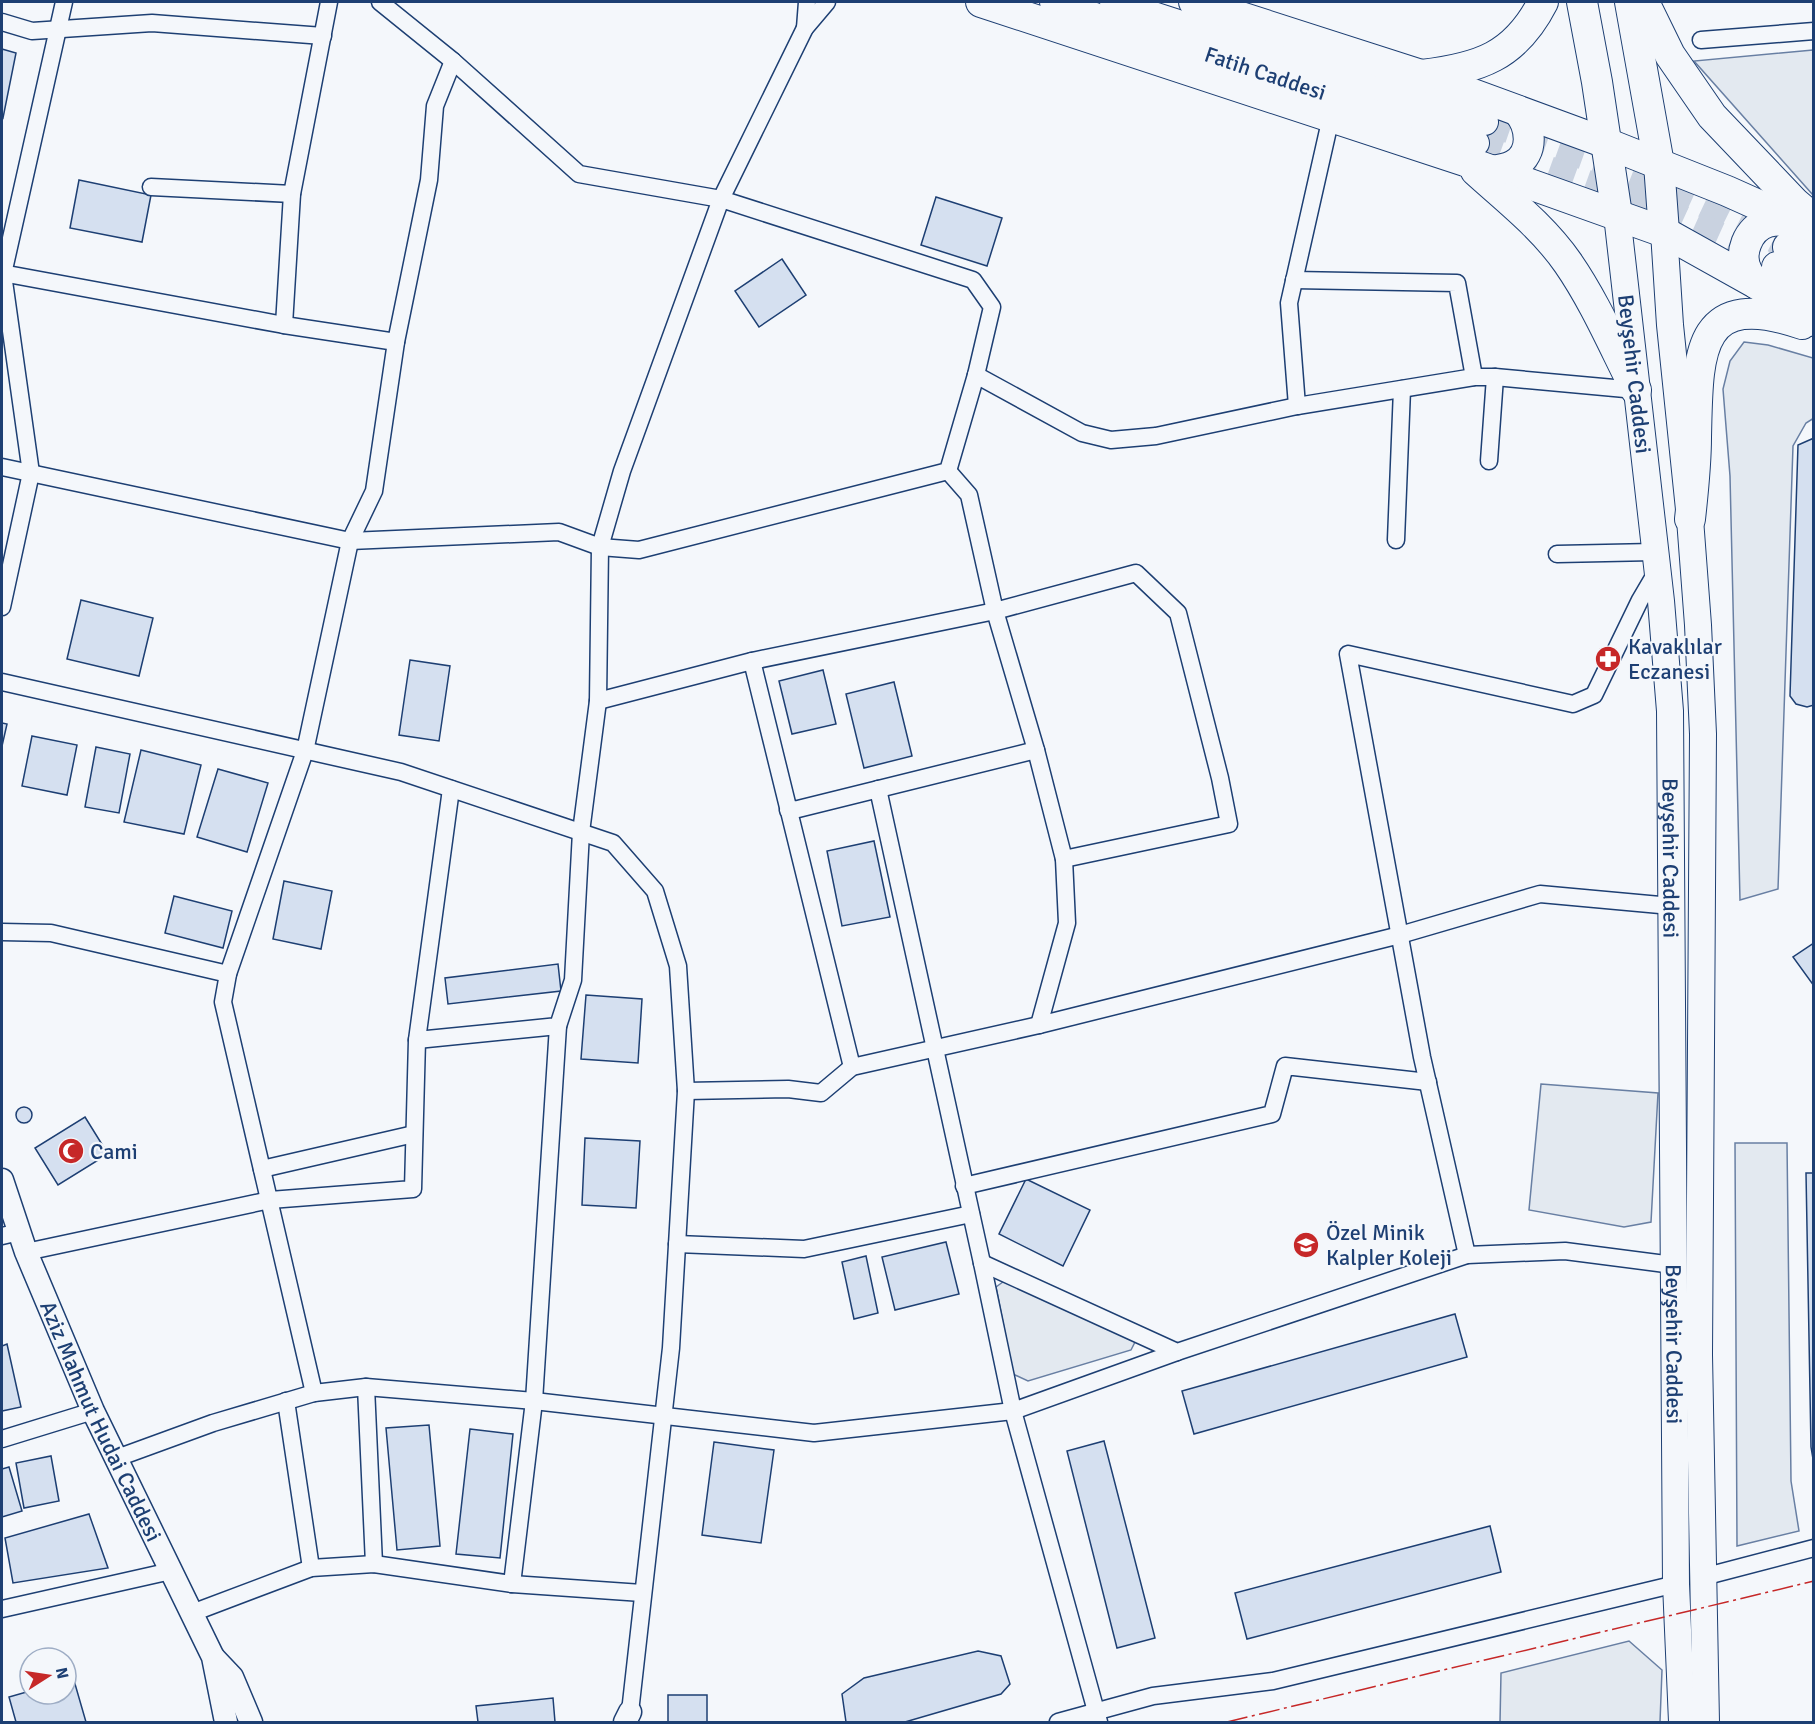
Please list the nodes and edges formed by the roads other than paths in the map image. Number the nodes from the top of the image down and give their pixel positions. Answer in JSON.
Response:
{"nodes":[{"id":1,"x":64,"y":2,"type":"edge"},
{"id":2,"x":329,"y":2,"type":"edge"},
{"id":3,"x":380,"y":2,"type":"edge"},
{"id":4,"x":807,"y":2,"type":"edge"},
{"id":5,"x":827,"y":2,"type":"edge"},
{"id":6,"x":981,"y":2,"type":"edge"},
{"id":7,"x":1053,"y":2,"type":"edge"},
{"id":8,"x":1113,"y":2,"type":"edge"},
{"id":9,"x":1194,"y":2,"type":"edge"},
{"id":10,"x":1543,"y":2,"type":"edge"},
{"id":11,"x":1582,"y":2,"type":"edge"},
{"id":12,"x":1630,"y":2,"type":"edge"},
{"id":13,"x":1644,"y":2,"type":"edge"},
{"id":14,"x":2,"y":22,"type":"edge"},
{"id":15,"x":805,"y":28,"type":"junction"},
{"id":16,"x":57,"y":30,"type":"junction"},
{"id":17,"x":1814,"y":31,"type":"edge"},
{"id":18,"x":323,"y":36,"type":"junction"},
{"id":19,"x":1637,"y":40,"type":"junction"},
{"id":20,"x":1701,"y":40,"type":"dead end"},
{"id":21,"x":1589,"y":42,"type":"junction"},
{"id":22,"x":453,"y":61,"type":"junction"},
{"id":23,"x":1421,"y":75,"type":"junction"},
{"id":24,"x":1518,"y":111,"type":"junction"},
{"id":25,"x":1332,"y":117,"type":"junction"},
{"id":26,"x":1606,"y":143,"type":"junction"},
{"id":27,"x":1479,"y":149,"type":"junction"},
{"id":28,"x":1659,"y":164,"type":"junction"},
{"id":29,"x":151,"y":187,"type":"dead end"},
{"id":30,"x":292,"y":194,"type":"junction"},
{"id":31,"x":721,"y":199,"type":"junction"},
{"id":32,"x":1617,"y":215,"type":"junction"},
{"id":33,"x":1664,"y":232,"type":"junction"},
{"id":34,"x":1791,"y":245,"type":"edge"},
{"id":35,"x":1814,"y":263,"type":"edge"},
{"id":36,"x":2,"y":274,"type":"edge"},
{"id":37,"x":1294,"y":280,"type":"junction"},
{"id":38,"x":1814,"y":291,"type":"edge"},
{"id":39,"x":1814,"y":321,"type":"edge"},
{"id":40,"x":284,"y":325,"type":"junction"},
{"id":41,"x":1670,"y":325,"type":"junction"},
{"id":42,"x":1629,"y":326,"type":"junction"},
{"id":43,"x":1814,"y":329,"type":"edge"},
{"id":44,"x":396,"y":342,"type":"junction"},
{"id":45,"x":976,"y":375,"type":"junction"},
{"id":46,"x":1474,"y":377,"type":"junction"},
{"id":47,"x":1495,"y":377,"type":"junction"},
{"id":48,"x":1402,"y":389,"type":"junction"},
{"id":49,"x":1636,"y":390,"type":"junction"},
{"id":50,"x":1297,"y":406,"type":"junction"},
{"id":51,"x":1489,"y":461,"type":"dead end"},
{"id":52,"x":2,"y":467,"type":"edge"},
{"id":53,"x":948,"y":471,"type":"junction"},
{"id":54,"x":32,"y":473,"type":"junction"},
{"id":55,"x":1690,"y":519,"type":"junction"},
{"id":56,"x":1396,"y":540,"type":"dead end"},
{"id":57,"x":351,"y":541,"type":"junction"},
{"id":58,"x":600,"y":547,"type":"junction"},
{"id":59,"x":1557,"y":554,"type":"dead end"},
{"id":60,"x":1655,"y":561,"type":"junction"},
{"id":61,"x":2,"y":607,"type":"edge"},
{"id":62,"x":995,"y":611,"type":"junction"},
{"id":63,"x":752,"y":661,"type":"junction"},
{"id":64,"x":2,"y":682,"type":"edge"},
{"id":65,"x":598,"y":701,"type":"junction"},
{"id":66,"x":1036,"y":750,"type":"junction"},
{"id":67,"x":305,"y":751,"type":"junction"},
{"id":68,"x":451,"y":789,"type":"junction"},
{"id":69,"x":878,"y":789,"type":"junction"},
{"id":70,"x":788,"y":810,"type":"junction"},
{"id":71,"x":581,"y":832,"type":"junction"},
{"id":72,"x":1064,"y":859,"type":"junction"},
{"id":73,"x":1671,"y":906,"type":"junction"},
{"id":74,"x":2,"y":932,"type":"edge"},
{"id":75,"x":1400,"y":935,"type":"junction"},
{"id":76,"x":228,"y":974,"type":"junction"},
{"id":77,"x":1040,"y":1024,"type":"junction"},
{"id":78,"x":558,"y":1026,"type":"junction"},
{"id":79,"x":417,"y":1040,"type":"junction"},
{"id":80,"x":934,"y":1048,"type":"junction"},
{"id":81,"x":852,"y":1067,"type":"junction"},
{"id":82,"x":1428,"y":1082,"type":"junction"},
{"id":83,"x":686,"y":1091,"type":"junction"},
{"id":84,"x":414,"y":1134,"type":"junction"},
{"id":85,"x":262,"y":1169,"type":"junction"},
{"id":86,"x":2,"y":1180,"type":"edge"},
{"id":87,"x":964,"y":1186,"type":"junction"},
{"id":88,"x":270,"y":1200,"type":"junction"},
{"id":89,"x":971,"y":1214,"type":"junction"},
{"id":90,"x":15,"y":1240,"type":"edge"},
{"id":91,"x":677,"y":1244,"type":"junction"},
{"id":92,"x":1467,"y":1255,"type":"junction"},
{"id":93,"x":982,"y":1263,"type":"junction"},
{"id":94,"x":1673,"y":1265,"type":"junction"},
{"id":95,"x":1177,"y":1352,"type":"junction"},
{"id":96,"x":366,"y":1387,"type":"junction"},
{"id":97,"x":314,"y":1393,"type":"junction"},
{"id":98,"x":286,"y":1401,"type":"junction"},
{"id":99,"x":534,"y":1401,"type":"junction"},
{"id":100,"x":93,"y":1411,"type":"junction"},
{"id":101,"x":1013,"y":1411,"type":"junction"},
{"id":102,"x":662,"y":1416,"type":"junction"},
{"id":103,"x":2,"y":1439,"type":"edge"},
{"id":104,"x":117,"y":1458,"type":"junction"},
{"id":105,"x":1814,"y":1548,"type":"edge"},
{"id":106,"x":374,"y":1564,"type":"junction"},
{"id":107,"x":311,"y":1568,"type":"junction"},
{"id":108,"x":171,"y":1571,"type":"junction"},
{"id":109,"x":1703,"y":1577,"type":"junction"},
{"id":110,"x":512,"y":1584,"type":"junction"},
{"id":111,"x":1676,"y":1584,"type":"junction"},
{"id":112,"x":642,"y":1593,"type":"junction"},
{"id":113,"x":2,"y":1609,"type":"edge"},
{"id":114,"x":192,"y":1613,"type":"junction"},
{"id":115,"x":213,"y":1657,"type":"junction"},
{"id":116,"x":1098,"y":1717,"type":"edge"},
{"id":117,"x":628,"y":1719,"type":"edge"},
{"id":118,"x":226,"y":1722,"type":"edge"},
{"id":119,"x":251,"y":1722,"type":"edge"},
{"id":120,"x":1058,"y":1722,"type":"edge"},
{"id":121,"x":1682,"y":1722,"type":"edge"},
{"id":122,"x":1706,"y":1722,"type":"edge"}],
"edges":[{"from":1,"to":16,"type":"street"},
{"from":2,"to":18,"type":"street"},
{"from":3,"to":22,"type":"street"},
{"from":4,"to":15,"type":"street"},
{"from":5,"to":15,"type":"street"},
{"from":6,"to":25,"type":"highway"},
{"from":7,"to":27,"type":"main road","name":"Fatih Caddesi"},
{"from":8,"to":27,"type":"main road","name":"Fatih Caddesi"},
{"from":9,"to":23,"type":"highway"},
{"from":10,"to":23,"type":"highway"},
{"from":11,"to":21,"type":"highway","name":"Beyşehir Caddesi"},
{"from":12,"to":19,"type":"highway","name":"Beyşehir Caddesi"},
{"from":13,"to":34,"type":"highway"},
{"from":14,"to":16,"type":"street"},
{"from":15,"to":31,"type":"street"},
{"from":16,"to":18,"type":"street"},
{"from":16,"to":36,"type":"street"},
{"from":17,"to":20,"type":"street"},
{"from":18,"to":30,"type":"street"},
{"from":19,"to":21,"type":"highway"},
{"from":19,"to":28,"type":"highway","name":"Beyşehir Caddesi"},
{"from":21,"to":26,"type":"highway","name":"Beyşehir Caddesi"},
{"from":22,"to":31,"type":"street"},
{"from":22,"to":44,"type":"street"},
{"from":23,"to":24,"type":"highway"},
{"from":24,"to":26,"type":"highway"},
{"from":24,"to":27,"type":"highway"},
{"from":25,"to":27,"type":"highway"},
{"from":25,"to":37,"type":"street"},
{"from":26,"to":28,"type":"highway"},
{"from":26,"to":32,"type":"highway","name":"Beyşehir Caddesi"},
{"from":27,"to":32,"type":"highway"},
{"from":27,"to":49,"type":"highway"},
{"from":28,"to":33,"type":"highway","name":"Beyşehir Caddesi"},
{"from":28,"to":34,"type":"highway"},
{"from":29,"to":30,"type":"street"},
{"from":30,"to":40,"type":"street"},
{"from":31,"to":45,"type":"street"},
{"from":31,"to":58,"type":"street"},
{"from":32,"to":33,"type":"highway"},
{"from":32,"to":42,"type":"main road","name":"Beyşehir Caddesi"},
{"from":33,"to":34,"type":"highway"},
{"from":33,"to":41,"type":"main road","name":"Beyşehir Caddesi"},
{"from":34,"to":35,"type":"highway"},
{"from":34,"to":38,"type":"highway"},
{"from":34,"to":39,"type":"highway"},
{"from":36,"to":40,"type":"street"},
{"from":36,"to":54,"type":"street"},
{"from":37,"to":46,"type":"street"},
{"from":37,"to":50,"type":"street"},
{"from":40,"to":44,"type":"street"},
{"from":41,"to":42,"type":"main road"},
{"from":41,"to":55,"type":"main road","name":"Beyşehir Caddesi"},
{"from":42,"to":49,"type":"main road","name":"Beyşehir Caddesi"},
{"from":43,"to":55,"type":"highway"},
{"from":44,"to":57,"type":"street"},
{"from":45,"to":50,"type":"street"},
{"from":45,"to":53,"type":"street"},
{"from":46,"to":47,"type":"street"},
{"from":46,"to":48,"type":"street"},
{"from":47,"to":49,"type":"street"},
{"from":47,"to":51,"type":"street"},
{"from":48,"to":50,"type":"street"},
{"from":48,"to":56,"type":"street"},
{"from":49,"to":60,"type":"main road","name":"Beyşehir Caddesi"},
{"from":52,"to":54,"type":"street"},
{"from":53,"to":58,"type":"street"},
{"from":53,"to":62,"type":"street"},
{"from":54,"to":57,"type":"street"},
{"from":54,"to":61,"type":"street"},
{"from":55,"to":109,"type":"main road","name":"Beyşehir Caddesi"},
{"from":57,"to":58,"type":"street"},
{"from":57,"to":67,"type":"street"},
{"from":58,"to":65,"type":"street"},
{"from":59,"to":60,"type":"street"},
{"from":60,"to":73,"type":"main road","name":"Beyşehir Caddesi"},
{"from":60,"to":75,"type":"street"},
{"from":62,"to":63,"type":"street"},
{"from":62,"to":66,"type":"street"},
{"from":62,"to":72,"type":"street"},
{"from":63,"to":65,"type":"street"},
{"from":63,"to":70,"type":"street"},
{"from":64,"to":67,"type":"street"},
{"from":65,"to":71,"type":"street"},
{"from":66,"to":69,"type":"street"},
{"from":66,"to":72,"type":"street"},
{"from":67,"to":68,"type":"street"},
{"from":67,"to":76,"type":"street"},
{"from":68,"to":71,"type":"street"},
{"from":68,"to":79,"type":"street"},
{"from":69,"to":70,"type":"street"},
{"from":69,"to":80,"type":"street"},
{"from":70,"to":81,"type":"street"},
{"from":71,"to":78,"type":"street"},
{"from":71,"to":83,"type":"street"},
{"from":72,"to":77,"type":"street"},
{"from":73,"to":75,"type":"street"},
{"from":73,"to":94,"type":"main road","name":"Beyşehir Caddesi"},
{"from":74,"to":76,"type":"street"},
{"from":75,"to":77,"type":"street"},
{"from":75,"to":82,"type":"street"},
{"from":76,"to":85,"type":"street"},
{"from":77,"to":80,"type":"street"},
{"from":78,"to":79,"type":"street"},
{"from":78,"to":99,"type":"street"},
{"from":79,"to":84,"type":"street"},
{"from":80,"to":81,"type":"street"},
{"from":80,"to":87,"type":"street"},
{"from":81,"to":83,"type":"street"},
{"from":82,"to":87,"type":"street"},
{"from":82,"to":92,"type":"street"},
{"from":83,"to":91,"type":"street"},
{"from":84,"to":85,"type":"street"},
{"from":84,"to":88,"type":"street"},
{"from":85,"to":88,"type":"street"},
{"from":86,"to":90,"type":"street","name":"Aziz Mahmut Hudai Caddesi"},
{"from":87,"to":89,"type":"street"},
{"from":88,"to":90,"type":"street"},
{"from":88,"to":97,"type":"street"},
{"from":89,"to":91,"type":"street"},
{"from":89,"to":93,"type":"street"},
{"from":90,"to":100,"type":"street","name":"Aziz Mahmut Hudai Caddesi"},
{"from":91,"to":102,"type":"street"},
{"from":92,"to":94,"type":"street"},
{"from":92,"to":95,"type":"street"},
{"from":93,"to":95,"type":"street"},
{"from":93,"to":101,"type":"street"},
{"from":94,"to":111,"type":"main road","name":"Beyşehir Caddesi"},
{"from":95,"to":101,"type":"street"},
{"from":96,"to":97,"type":"street"},
{"from":96,"to":99,"type":"street"},
{"from":96,"to":106,"type":"street"},
{"from":97,"to":98,"type":"street"},
{"from":98,"to":104,"type":"street"},
{"from":98,"to":107,"type":"street"},
{"from":99,"to":102,"type":"street"},
{"from":99,"to":110,"type":"street"},
{"from":100,"to":103,"type":"street"},
{"from":100,"to":104,"type":"street","name":"Aziz Mahmut Hudai Caddesi"},
{"from":101,"to":102,"type":"street"},
{"from":101,"to":116,"type":"street"},
{"from":102,"to":112,"type":"street"},
{"from":104,"to":108,"type":"street","name":"Aziz Mahmut Hudai Caddesi"},
{"from":105,"to":109,"type":"street"},
{"from":106,"to":107,"type":"street"},
{"from":106,"to":110,"type":"street"},
{"from":107,"to":114,"type":"street"},
{"from":108,"to":113,"type":"street"},
{"from":108,"to":114,"type":"street","name":"Aziz Mahmut Hudai Caddesi"},
{"from":109,"to":122,"type":"main road","name":"Beyşehir Caddesi"},
{"from":110,"to":112,"type":"street"},
{"from":111,"to":116,"type":"street"},
{"from":111,"to":121,"type":"main road","name":"Beyşehir Caddesi"},
{"from":112,"to":117,"type":"street"},
{"from":114,"to":115,"type":"street","name":"Aziz Mahmut Hudai Caddesi"},
{"from":115,"to":118,"type":"street","name":"Aziz Mahmut Hudai Caddesi"},
{"from":115,"to":119,"type":"street","name":"Aziz Mahmut Hudai Caddesi"},
{"from":116,"to":120,"type":"street"}]}
